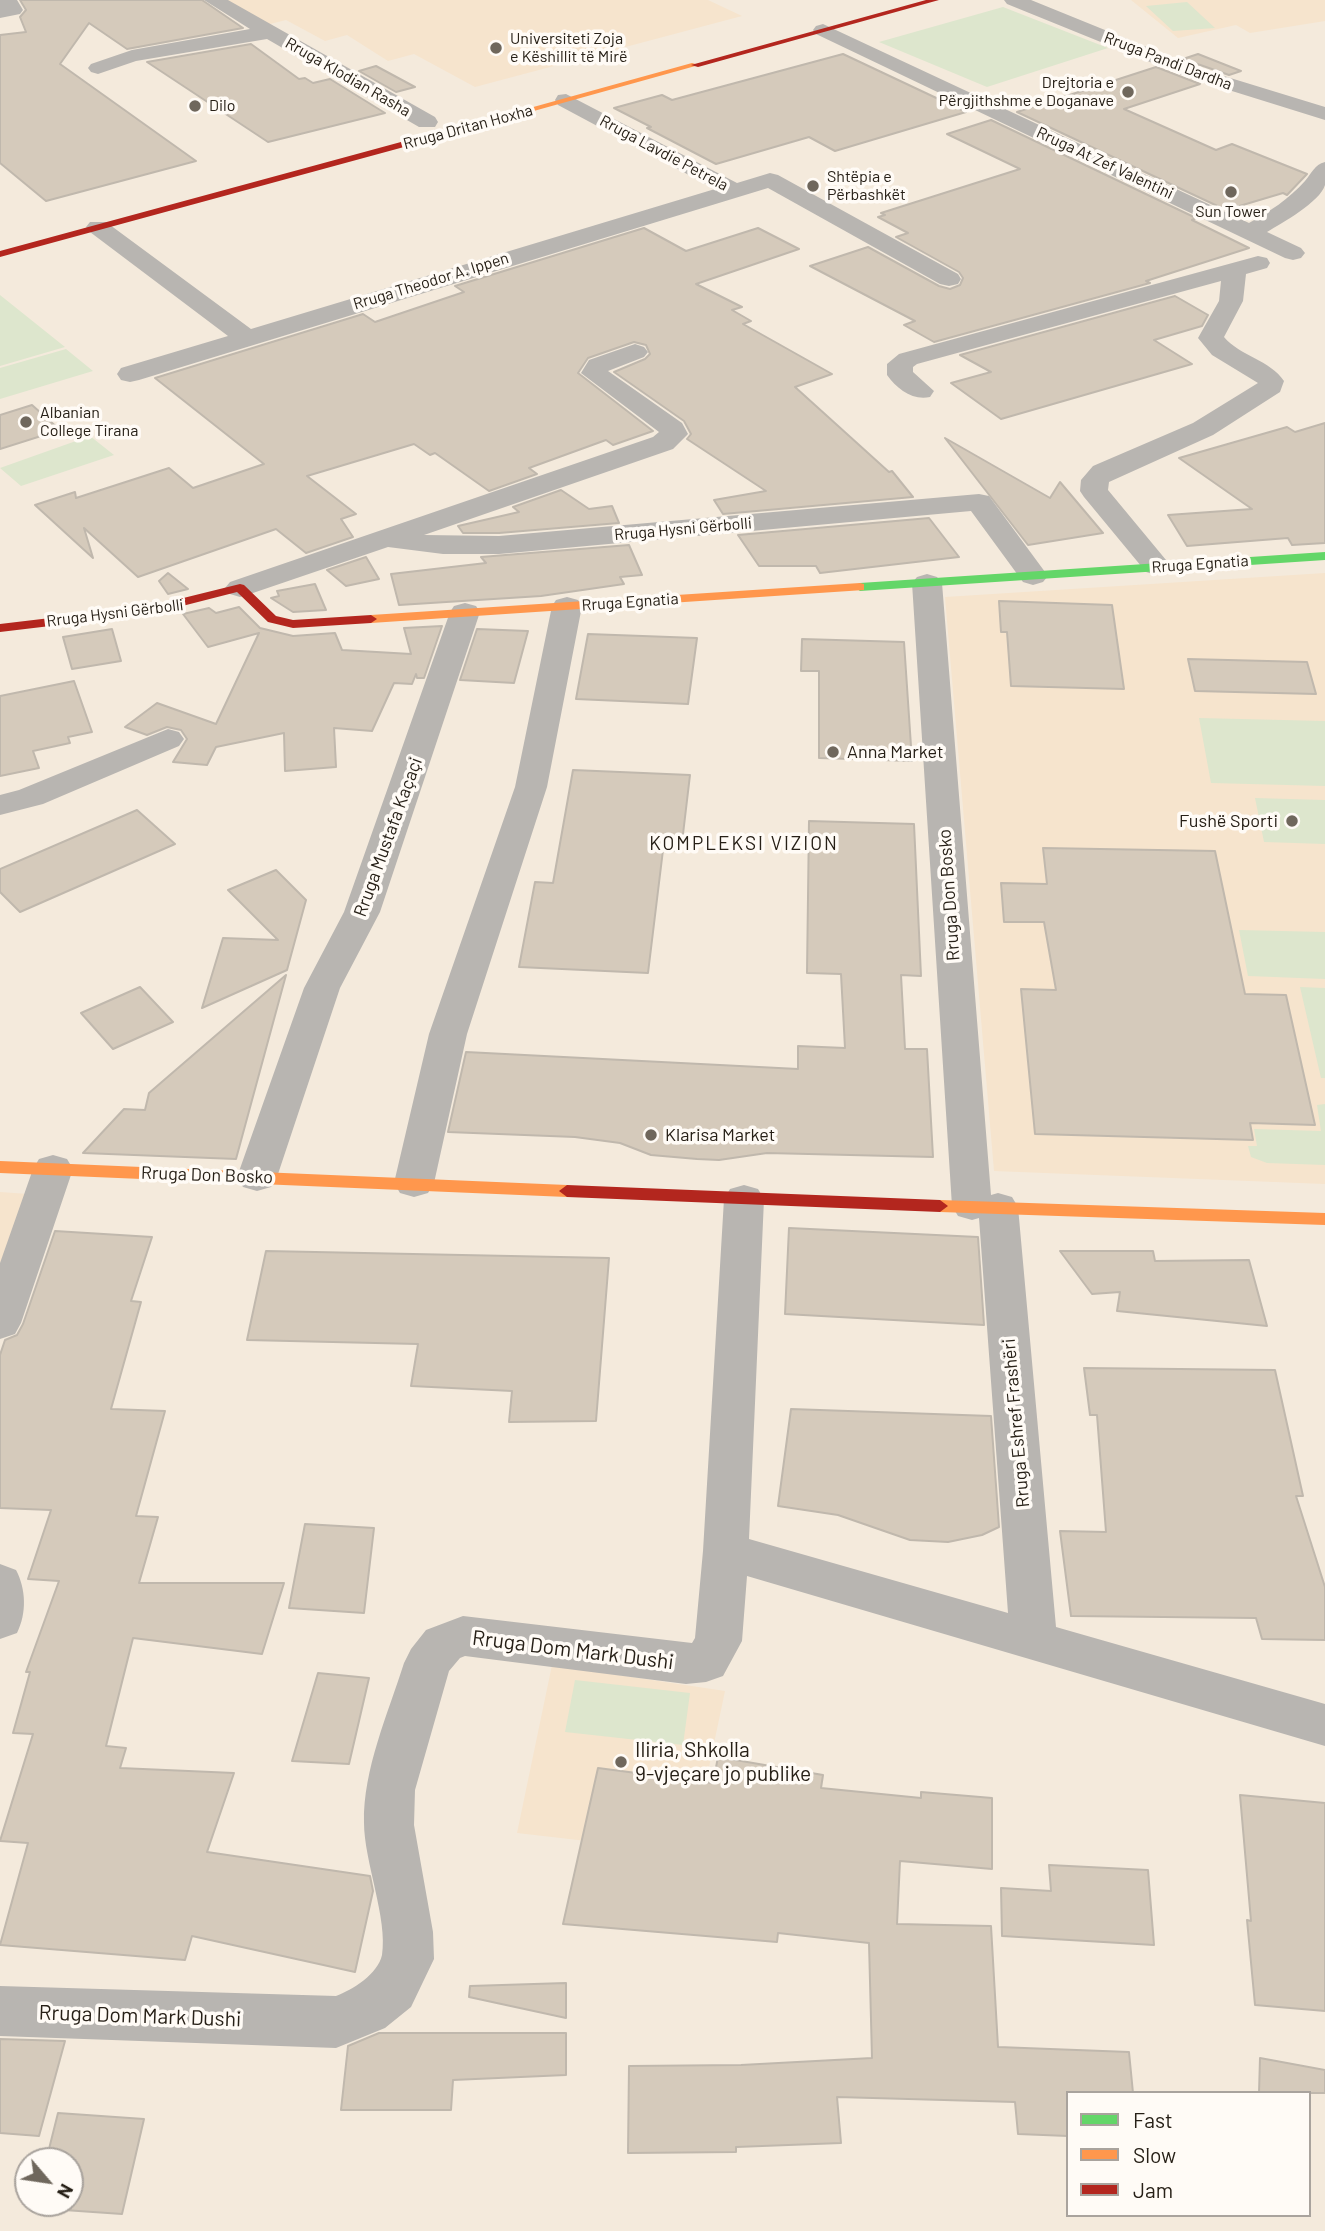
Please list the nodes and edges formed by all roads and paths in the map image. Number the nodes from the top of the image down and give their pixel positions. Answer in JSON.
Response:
{"nodes":[{"id":1,"x":8,"y":0,"type":"edge"},
{"id":2,"x":214,"y":0,"type":"edge"},
{"id":3,"x":878,"y":0,"type":"edge"},
{"id":4,"x":935,"y":0,"type":"edge"},
{"id":5,"x":1014,"y":0,"type":"edge"},
{"id":6,"x":0,"y":12,"type":"edge"},
{"id":7,"x":823,"y":30,"type":"junction"},
{"id":8,"x":269,"y":33,"type":"junction"},
{"id":9,"x":98,"y":68,"type":"dead end"},
{"id":10,"x":566,"y":100,"type":"junction"},
{"id":11,"x":1325,"y":114,"type":"edge"},
{"id":12,"x":427,"y":122,"type":"junction"},
{"id":13,"x":320,"y":150,"type":"dead end"},
{"id":14,"x":1325,"y":169,"type":"edge"},
{"id":15,"x":733,"y":190,"type":"junction"},
{"id":16,"x":98,"y":227,"type":"junction"},
{"id":17,"x":1250,"y":232,"type":"junction"},
{"id":18,"x":0,"y":254,"type":"edge"},
{"id":19,"x":1234,"y":269,"type":"junction"},
{"id":20,"x":949,"y":279,"type":"dead end"},
{"id":21,"x":247,"y":338,"type":"junction"},
{"id":22,"x":635,"y":352,"type":"dead end"},
{"id":23,"x":130,"y":374,"type":"dead end"},
{"id":24,"x":921,"y":391,"type":"dead end"},
{"id":25,"x":387,"y":538,"type":"junction"},
{"id":26,"x":1325,"y":556,"type":"edge"},
{"id":27,"x":1156,"y":566,"type":"junction"},
{"id":28,"x":1033,"y":576,"type":"junction"},
{"id":29,"x":927,"y":583,"type":"junction"},
{"id":30,"x":240,"y":588,"type":"junction"},
{"id":31,"x":567,"y":606,"type":"junction"},
{"id":32,"x":465,"y":612,"type":"junction"},
{"id":33,"x":0,"y":628,"type":"edge"},
{"id":34,"x":168,"y":739,"type":"dead end"},
{"id":35,"x":0,"y":806,"type":"edge"},
{"id":36,"x":0,"y":1167,"type":"edge"},
{"id":37,"x":53,"y":1169,"type":"junction"},
{"id":38,"x":257,"y":1177,"type":"junction"},
{"id":39,"x":414,"y":1183,"type":"junction"},
{"id":40,"x":744,"y":1199,"type":"junction"},
{"id":41,"x":985,"y":1207,"type":"junction"},
{"id":42,"x":1325,"y":1219,"type":"edge"},
{"id":43,"x":0,"y":1323,"type":"edge"},
{"id":44,"x":726,"y":1551,"type":"junction"},
{"id":45,"x":0,"y":1583,"type":"edge"},
{"id":46,"x":0,"y":1619,"type":"edge"},
{"id":47,"x":1034,"y":1640,"type":"junction"},
{"id":48,"x":1325,"y":1725,"type":"edge"},
{"id":49,"x":0,"y":2011,"type":"edge"}],
"edges":[{"from":1,"to":6,"type":"street"},
{"from":2,"to":8,"type":"street","name":"Rruga Klodian Rasha"},
{"from":3,"to":12,"type":"main road","name":"Rruga Dritan Hoxha"},
{"from":4,"to":7,"type":"main road","name":"Rruga Dritan Hoxha"},
{"from":5,"to":11,"type":"street","name":"Rruga Pandi Dardha"},
{"from":7,"to":10,"type":"main road","name":"Rruga Dritan Hoxha"},
{"from":7,"to":17,"type":"street","name":"Rruga At Zef Valentini"},
{"from":8,"to":9,"type":"street","name":"Rruga Klodian Rasha"},
{"from":8,"to":12,"type":"street","name":"Rruga Klodian Rasha"},
{"from":10,"to":15,"type":"street","name":"Rruga Lavdie Petrela"},
{"from":10,"to":16,"type":"main road","name":"Rruga Dritan Hoxha"},
{"from":12,"to":13,"type":"main road","name":"Rruga Dritan Hoxha"},
{"from":14,"to":17,"type":"street"},
{"from":15,"to":20,"type":"street","name":"Rruga Lavdie Petrela"},
{"from":15,"to":21,"type":"street","name":"Rruga Theodor A. Ippen"},
{"from":16,"to":18,"type":"main road","name":"Rruga Dritan Hoxha"},
{"from":16,"to":21,"type":"street"},
{"from":17,"to":19,"type":"street","name":"Rruga At Zef Valentini"},
{"from":19,"to":24,"type":"street","name":"Rruga At Zef Valentini"},
{"from":19,"to":27,"type":"street"},
{"from":21,"to":23,"type":"street","name":"Rruga Theodor A. Ippen"},
{"from":22,"to":25,"type":"street","name":"Rruga Hysni Gërbolli"},
{"from":25,"to":28,"type":"street","name":"Rruga Hysni Gërbolli"},
{"from":25,"to":30,"type":"street","name":"Rruga Hysni Gërbolli"},
{"from":26,"to":27,"type":"main road","name":"Rruga Egnatia"},
{"from":27,"to":28,"type":"main road","name":"Rruga Egnatia"},
{"from":28,"to":29,"type":"main road","name":"Rruga Egnatia"},
{"from":29,"to":31,"type":"main road","name":"Rruga Egnatia"},
{"from":29,"to":41,"type":"street","name":"Rruga Don Bosko"},
{"from":30,"to":32,"type":"main road","name":"Rruga Egnatia"},
{"from":30,"to":33,"type":"main road","name":"Rruga Hysni Gërbolli"},
{"from":31,"to":32,"type":"main road","name":"Rruga Egnatia"},
{"from":31,"to":39,"type":"street"},
{"from":32,"to":38,"type":"street","name":"Rruga Mustafa Kaçaçi"},
{"from":34,"to":35,"type":"street"},
{"from":36,"to":37,"type":"main road","name":"Rruga Don Bosko"},
{"from":37,"to":38,"type":"main road","name":"Rruga Don Bosko"},
{"from":37,"to":43,"type":"street"},
{"from":38,"to":39,"type":"main road","name":"Rruga Don Bosko"},
{"from":39,"to":40,"type":"main road","name":"Rruga Don Bosko"},
{"from":40,"to":41,"type":"main road","name":"Rruga Don Bosko"},
{"from":40,"to":44,"type":"street","name":"Rruga Dom Mark Dushi"},
{"from":41,"to":42,"type":"main road","name":"Rruga Don Bosko"},
{"from":41,"to":47,"type":"street","name":"Rruga Eshref Frashëri"},
{"from":44,"to":47,"type":"street"},
{"from":44,"to":49,"type":"street","name":"Rruga Dom Mark Dushi"},
{"from":45,"to":46,"type":"street"},
{"from":47,"to":48,"type":"street"}]}
